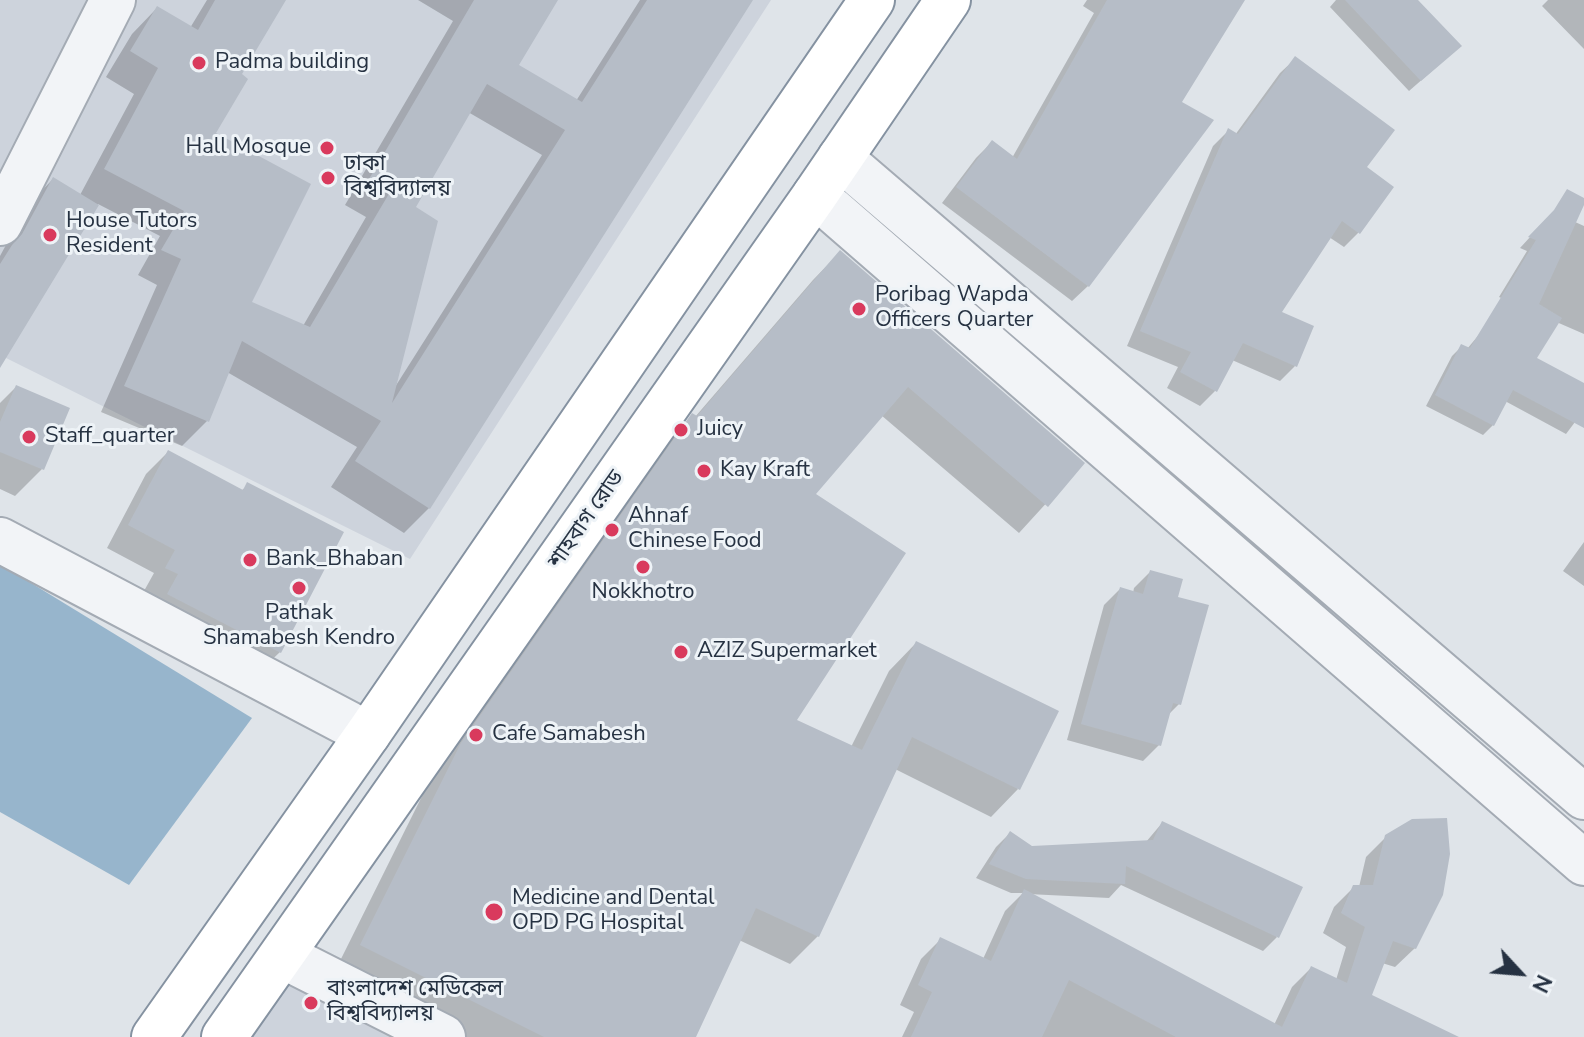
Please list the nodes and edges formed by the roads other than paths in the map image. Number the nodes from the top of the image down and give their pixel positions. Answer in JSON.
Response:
{"nodes":[{"id":1,"x":113,"y":0,"type":"edge"},
{"id":2,"x":872,"y":0,"type":"edge"},
{"id":3,"x":948,"y":0,"type":"edge"},
{"id":4,"x":840,"y":158,"type":"junction"},
{"id":5,"x":815,"y":195,"type":"junction"},
{"id":6,"x":0,"y":223,"type":"edge"},
{"id":7,"x":1204,"y":471,"type":"junction"},
{"id":8,"x":1174,"y":507,"type":"junction"},
{"id":9,"x":0,"y":540,"type":"edge"},
{"id":10,"x":368,"y":734,"type":"junction"},
{"id":11,"x":1584,"y":797,"type":"edge"},
{"id":12,"x":1584,"y":863,"type":"edge"},
{"id":13,"x":283,"y":956,"type":"junction"},
{"id":14,"x":154,"y":1037,"type":"edge"},
{"id":15,"x":224,"y":1037,"type":"edge"},
{"id":16,"x":443,"y":1037,"type":"edge"}],
"edges":[{"from":1,"to":6,"type":"street"},
{"from":2,"to":10,"type":"highway"},
{"from":3,"to":4,"type":"highway","name":"শাহবাগ রোড"},
{"from":4,"to":5,"type":"highway","name":"শাহবাগ রোড"},
{"from":4,"to":7,"type":"street"},
{"from":5,"to":8,"type":"street"},
{"from":5,"to":13,"type":"highway","name":"শাহবাগ রোড"},
{"from":7,"to":8,"type":"street"},
{"from":7,"to":11,"type":"street"},
{"from":8,"to":12,"type":"street"},
{"from":9,"to":10,"type":"street"},
{"from":10,"to":14,"type":"highway"},
{"from":13,"to":15,"type":"highway","name":"শাহবাগ রোড"},
{"from":13,"to":16,"type":"street"}]}
